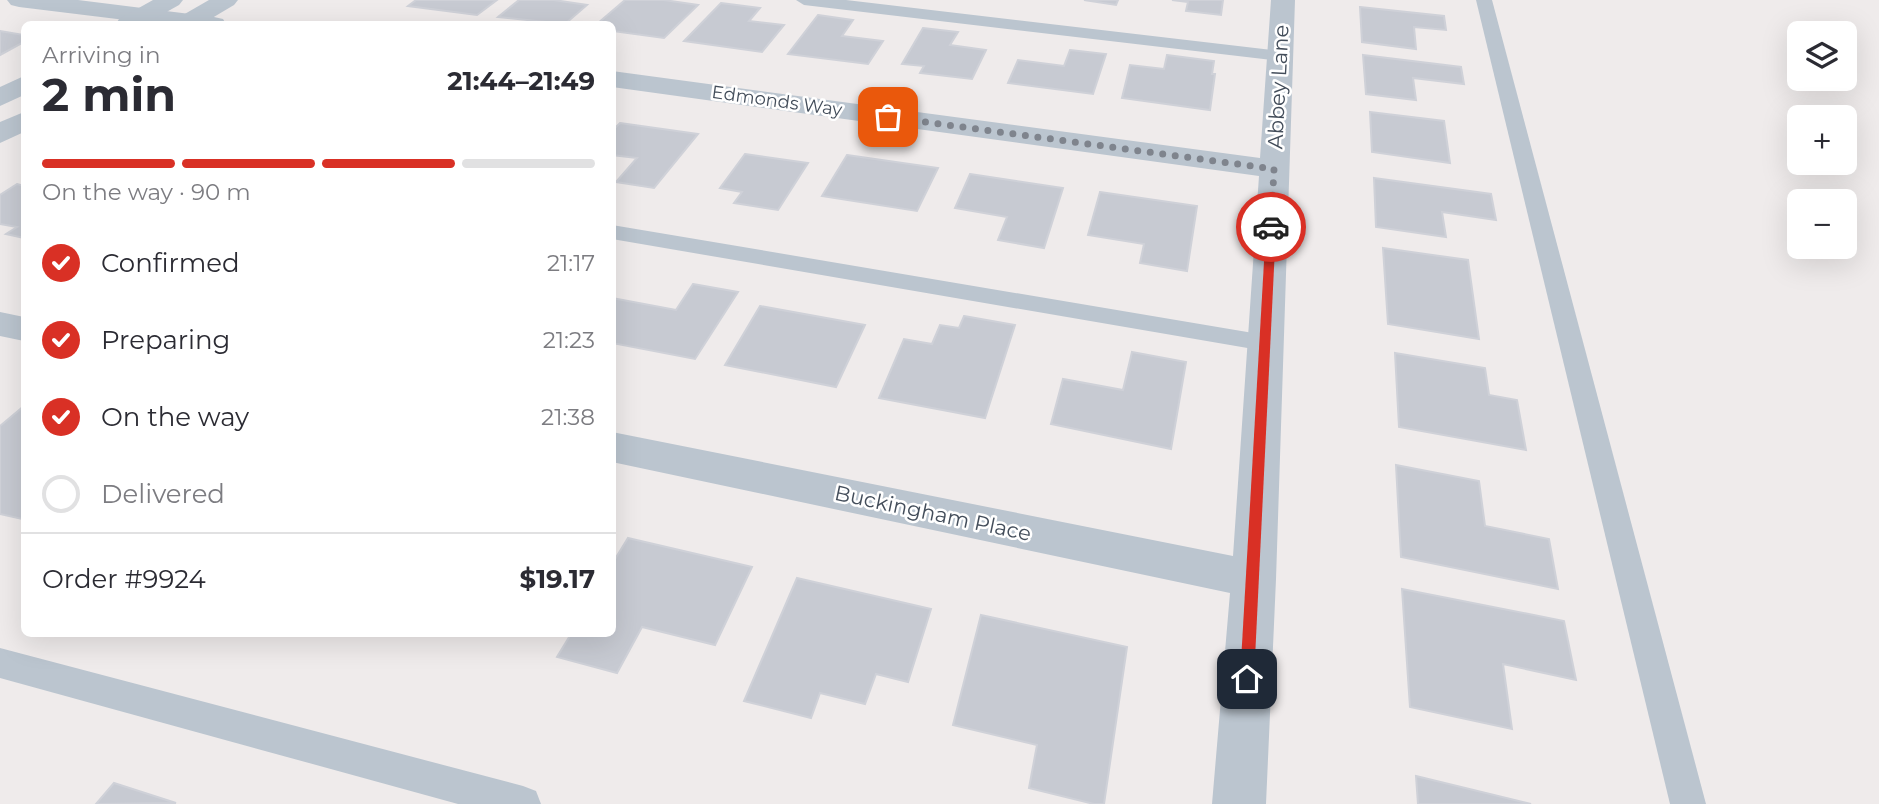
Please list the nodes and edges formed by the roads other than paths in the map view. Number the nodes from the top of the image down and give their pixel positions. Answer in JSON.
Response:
{"nodes":[{"id":1,"x":19,"y":0,"type":"edge"},
{"id":2,"x":171,"y":0,"type":"edge"},
{"id":3,"x":226,"y":0,"type":"edge"},
{"id":4,"x":804,"y":0,"type":"edge"},
{"id":5,"x":1283,"y":0,"type":"edge"},
{"id":6,"x":1484,"y":0,"type":"edge"},
{"id":7,"x":135,"y":21,"type":"edge"},
{"id":8,"x":200,"y":21,"type":"edge"},
{"id":9,"x":1280,"y":56,"type":"junction"},
{"id":10,"x":616,"y":80,"type":"edge"},
{"id":11,"x":21,"y":85,"type":"edge"},
{"id":12,"x":0,"y":97,"type":"edge"},
{"id":13,"x":1274,"y":169,"type":"junction"},
{"id":14,"x":616,"y":233,"type":"edge"},
{"id":15,"x":0,"y":324,"type":"edge"},
{"id":16,"x":21,"y":328,"type":"edge"},
{"id":17,"x":1265,"y":343,"type":"junction"},
{"id":18,"x":616,"y":448,"type":"edge"},
{"id":19,"x":1254,"y":579,"type":"junction"},
{"id":20,"x":0,"y":663,"type":"edge"},
{"id":21,"x":523,"y":804,"type":"edge"},
{"id":22,"x":1239,"y":804,"type":"edge"},
{"id":23,"x":1688,"y":804,"type":"edge"}],
"edges":[{"from":1,"to":7,"type":"street"},
{"from":2,"to":7,"type":"street"},
{"from":3,"to":8,"type":"street"},
{"from":4,"to":9,"type":"lane"},
{"from":5,"to":9,"type":"street","name":"Abbey Lane"},
{"from":6,"to":23,"type":"lane"},
{"from":9,"to":13,"type":"street","name":"Abbey Lane"},
{"from":10,"to":13,"type":"street","name":"Edmonds Way"},
{"from":11,"to":12,"type":"street"},
{"from":13,"to":17,"type":"street","name":"Abbey Lane"},
{"from":14,"to":17,"type":"lane"},
{"from":15,"to":16,"type":"street"},
{"from":17,"to":19,"type":"street","name":"Abbey Lane"},
{"from":18,"to":19,"type":"street","name":"Buckingham Place"},
{"from":19,"to":22,"type":"street","name":"Abbey Lane"},
{"from":20,"to":21,"type":"lane"}]}
